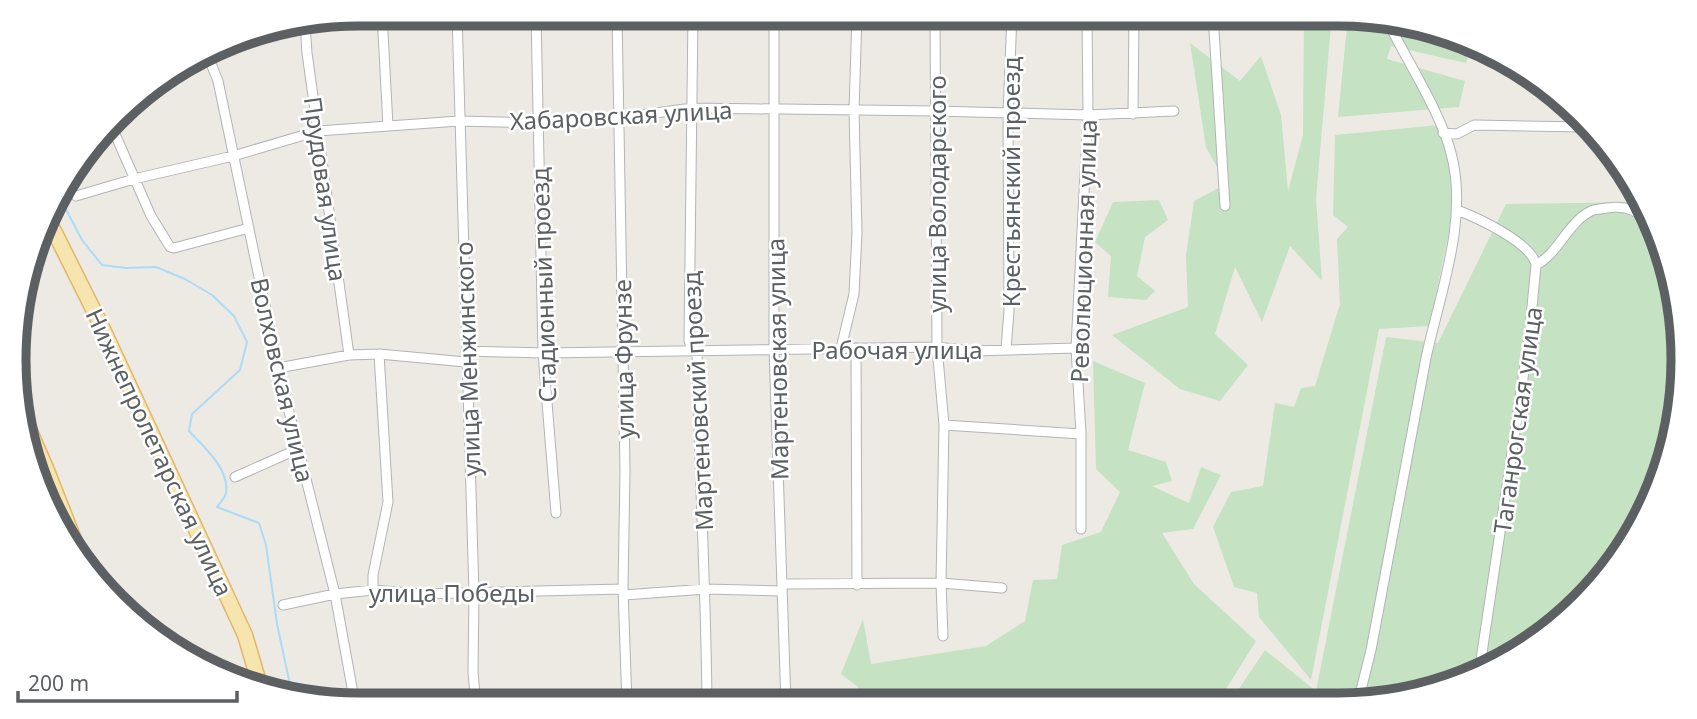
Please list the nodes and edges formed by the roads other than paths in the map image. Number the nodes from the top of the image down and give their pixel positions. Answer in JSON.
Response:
{"nodes":[{"id":1,"x":383,"y":26,"type":"edge"},
{"id":2,"x":457,"y":26,"type":"edge"},
{"id":3,"x":536,"y":26,"type":"edge"},
{"id":4,"x":617,"y":26,"type":"edge"},
{"id":5,"x":693,"y":26,"type":"edge"},
{"id":6,"x":774,"y":26,"type":"edge"},
{"id":7,"x":857,"y":26,"type":"edge"},
{"id":8,"x":936,"y":26,"type":"edge"},
{"id":9,"x":1011,"y":26,"type":"edge"},
{"id":10,"x":1087,"y":26,"type":"edge"},
{"id":11,"x":1134,"y":26,"type":"edge"},
{"id":12,"x":1214,"y":26,"type":"edge"},
{"id":13,"x":306,"y":31,"type":"edge"},
{"id":14,"x":1393,"y":31,"type":"edge"},
{"id":15,"x":210,"y":62,"type":"edge"},
{"id":16,"x":692,"y":108,"type":"junction"},
{"id":17,"x":775,"y":109,"type":"junction"},
{"id":18,"x":854,"y":111,"type":"junction"},
{"id":19,"x":936,"y":111,"type":"junction"},
{"id":20,"x":1174,"y":111,"type":"dead end"},
{"id":21,"x":1007,"y":114,"type":"junction"},
{"id":22,"x":1133,"y":114,"type":"junction"},
{"id":23,"x":1088,"y":115,"type":"junction"},
{"id":24,"x":619,"y":118,"type":"junction"},
{"id":25,"x":459,"y":121,"type":"junction"},
{"id":26,"x":538,"y":123,"type":"junction"},
{"id":27,"x":388,"y":126,"type":"junction"},
{"id":28,"x":1576,"y":127,"type":"edge"},
{"id":29,"x":318,"y":131,"type":"junction"},
{"id":30,"x":1443,"y":133,"type":"junction"},
{"id":31,"x":115,"y":134,"type":"edge"},
{"id":32,"x":233,"y":156,"type":"junction"},
{"id":33,"x":134,"y":179,"type":"junction"},
{"id":34,"x":76,"y":196,"type":"dead end"},
{"id":35,"x":1225,"y":206,"type":"dead end"},
{"id":36,"x":1457,"y":210,"type":"junction"},
{"id":37,"x":1635,"y":210,"type":"edge"},
{"id":38,"x":249,"y":228,"type":"junction"},
{"id":39,"x":53,"y":229,"type":"edge"},
{"id":40,"x":1536,"y":265,"type":"junction"},
{"id":41,"x":937,"y":347,"type":"junction"},
{"id":42,"x":841,"y":348,"type":"junction"},
{"id":43,"x":856,"y":348,"type":"junction"},
{"id":44,"x":1076,"y":348,"type":"junction"},
{"id":45,"x":774,"y":349,"type":"junction"},
{"id":46,"x":1006,"y":349,"type":"junction"},
{"id":47,"x":466,"y":351,"type":"junction"},
{"id":48,"x":697,"y":351,"type":"junction"},
{"id":49,"x":543,"y":353,"type":"junction"},
{"id":50,"x":622,"y":353,"type":"junction"},
{"id":51,"x":349,"y":355,"type":"junction"},
{"id":52,"x":379,"y":355,"type":"junction"},
{"id":53,"x":467,"y":362,"type":"junction"},
{"id":54,"x":278,"y":368,"type":"junction"},
{"id":55,"x":944,"y":425,"type":"junction"},
{"id":56,"x":1081,"y":434,"type":"junction"},
{"id":57,"x":298,"y":449,"type":"junction"},
{"id":58,"x":41,"y":457,"type":"edge"},
{"id":59,"x":235,"y":477,"type":"dead end"},
{"id":60,"x":58,"y":501,"type":"edge"},
{"id":61,"x":556,"y":513,"type":"dead end"},
{"id":62,"x":1081,"y":529,"type":"dead end"},
{"id":63,"x":941,"y":583,"type":"junction"},
{"id":64,"x":857,"y":585,"type":"junction"},
{"id":65,"x":782,"y":588,"type":"junction"},
{"id":66,"x":1002,"y":588,"type":"dead end"},
{"id":67,"x":706,"y":589,"type":"junction"},
{"id":68,"x":373,"y":590,"type":"junction"},
{"id":69,"x":624,"y":592,"type":"junction"},
{"id":70,"x":335,"y":594,"type":"junction"},
{"id":71,"x":474,"y":594,"type":"junction"},
{"id":72,"x":283,"y":605,"type":"dead end"},
{"id":73,"x":943,"y":636,"type":"dead end"},
{"id":74,"x":1481,"y":660,"type":"edge"},
{"id":75,"x":257,"y":676,"type":"edge"},
{"id":76,"x":1361,"y":692,"type":"edge"},
{"id":77,"x":353,"y":693,"type":"edge"},
{"id":78,"x":474,"y":693,"type":"edge"},
{"id":79,"x":627,"y":693,"type":"edge"},
{"id":80,"x":707,"y":693,"type":"edge"},
{"id":81,"x":786,"y":693,"type":"edge"}],
"edges":[{"from":1,"to":27,"type":"street"},
{"from":2,"to":25,"type":"street","name":"улица Менжинского"},
{"from":3,"to":26,"type":"street","name":"Стадионный проезд"},
{"from":4,"to":24,"type":"street","name":"улица Фрунзе"},
{"from":5,"to":16,"type":"street","name":"Мартеновский проезд"},
{"from":6,"to":17,"type":"street","name":"Мартеновская улица"},
{"from":7,"to":18,"type":"street"},
{"from":8,"to":19,"type":"street","name":"улица Володарского"},
{"from":9,"to":21,"type":"street","name":"Крестьянский проезд"},
{"from":10,"to":23,"type":"street","name":"Революционная улица"},
{"from":11,"to":22,"type":"street"},
{"from":12,"to":35,"type":"street"},
{"from":13,"to":29,"type":"street","name":"Прудовая улица"},
{"from":14,"to":30,"type":"street"},
{"from":15,"to":32,"type":"street","name":"Волховская улица"},
{"from":16,"to":17,"type":"street","name":"Хабаровская улица"},
{"from":16,"to":24,"type":"street","name":"Хабаровская улица"},
{"from":16,"to":48,"type":"street","name":"Мартеновский проезд"},
{"from":17,"to":18,"type":"street","name":"Хабаровская улица"},
{"from":17,"to":45,"type":"street","name":"Мартеновская улица"},
{"from":18,"to":19,"type":"street","name":"Хабаровская улица"},
{"from":18,"to":42,"type":"street"},
{"from":19,"to":21,"type":"street","name":"Хабаровская улица"},
{"from":19,"to":41,"type":"street","name":"улица Володарского"},
{"from":20,"to":22,"type":"street","name":"Хабаровская улица"},
{"from":21,"to":23,"type":"street","name":"Хабаровская улица"},
{"from":21,"to":46,"type":"street","name":"Крестьянский проезд"},
{"from":22,"to":23,"type":"street","name":"Хабаровская улица"},
{"from":23,"to":44,"type":"street","name":"Революционная улица"},
{"from":24,"to":26,"type":"street","name":"Хабаровская улица"},
{"from":24,"to":50,"type":"street","name":"улица Фрунзе"},
{"from":25,"to":26,"type":"street","name":"Хабаровская улица"},
{"from":25,"to":27,"type":"street","name":"Хабаровская улица"},
{"from":25,"to":47,"type":"street","name":"улица Менжинского"},
{"from":26,"to":49,"type":"street","name":"Стадионный проезд"},
{"from":27,"to":29,"type":"street","name":"Хабаровская улица"},
{"from":28,"to":30,"type":"street"},
{"from":29,"to":32,"type":"street","name":"Хабаровская улица"},
{"from":29,"to":51,"type":"street","name":"Прудовая улица"},
{"from":30,"to":36,"type":"street"},
{"from":31,"to":33,"type":"street"},
{"from":32,"to":33,"type":"street","name":"Хабаровская улица"},
{"from":32,"to":38,"type":"street","name":"Волховская улица"},
{"from":33,"to":34,"type":"street","name":"Хабаровская улица"},
{"from":33,"to":38,"type":"street"},
{"from":36,"to":40,"type":"street"},
{"from":36,"to":76,"type":"street"},
{"from":37,"to":40,"type":"street"},
{"from":38,"to":54,"type":"street","name":"Волховская улица"},
{"from":39,"to":75,"type":"main road","name":"Нижнепролетарская улица"},
{"from":40,"to":74,"type":"street","name":"Таганрогская улица"},
{"from":41,"to":43,"type":"street","name":"Рабочая улица"},
{"from":41,"to":46,"type":"street","name":"Рабочая улица"},
{"from":41,"to":55,"type":"street","name":"улица Володарского"},
{"from":42,"to":43,"type":"street","name":"Рабочая улица"},
{"from":42,"to":45,"type":"street","name":"Рабочая улица"},
{"from":43,"to":64,"type":"street"},
{"from":44,"to":46,"type":"street","name":"Рабочая улица"},
{"from":44,"to":56,"type":"street","name":"Революционная улица"},
{"from":45,"to":48,"type":"street","name":"Рабочая улица"},
{"from":45,"to":65,"type":"street","name":"Мартеновская улица"},
{"from":47,"to":49,"type":"street","name":"Рабочая улица"},
{"from":47,"to":53,"type":"street","name":"улица Менжинского"},
{"from":48,"to":50,"type":"street","name":"Рабочая улица"},
{"from":48,"to":67,"type":"street","name":"Мартеновский проезд"},
{"from":49,"to":50,"type":"street","name":"Рабочая улица"},
{"from":49,"to":61,"type":"street","name":"Стадионный проезд"},
{"from":50,"to":69,"type":"street","name":"улица Фрунзе"},
{"from":51,"to":52,"type":"street"},
{"from":51,"to":54,"type":"street"},
{"from":52,"to":53,"type":"street"},
{"from":52,"to":68,"type":"street"},
{"from":53,"to":71,"type":"street","name":"улица Менжинского"},
{"from":54,"to":57,"type":"street","name":"Волховская улица"},
{"from":55,"to":56,"type":"street"},
{"from":55,"to":63,"type":"street","name":"улица Володарского"},
{"from":56,"to":62,"type":"street","name":"Революционная улица"},
{"from":57,"to":59,"type":"street"},
{"from":57,"to":70,"type":"street","name":"Волховская улица"},
{"from":58,"to":60,"type":"main road"},
{"from":63,"to":64,"type":"street","name":"улица Победы"},
{"from":63,"to":66,"type":"street","name":"улица Победы"},
{"from":63,"to":73,"type":"street","name":"улица Володарского"},
{"from":64,"to":65,"type":"street","name":"улица Победы"},
{"from":65,"to":67,"type":"street","name":"улица Победы"},
{"from":65,"to":81,"type":"street","name":"Мартеновская улица"},
{"from":67,"to":69,"type":"street","name":"улица Победы"},
{"from":67,"to":80,"type":"street","name":"Мартеновский проезд"},
{"from":68,"to":70,"type":"street","name":"улица Победы"},
{"from":68,"to":71,"type":"street","name":"улица Победы"},
{"from":69,"to":71,"type":"street","name":"улица Победы"},
{"from":69,"to":79,"type":"street","name":"улица Фрунзе"},
{"from":70,"to":72,"type":"street","name":"улица Победы"},
{"from":70,"to":77,"type":"street","name":"Волховская улица"},
{"from":71,"to":78,"type":"street","name":"улица Менжинского"}]}
